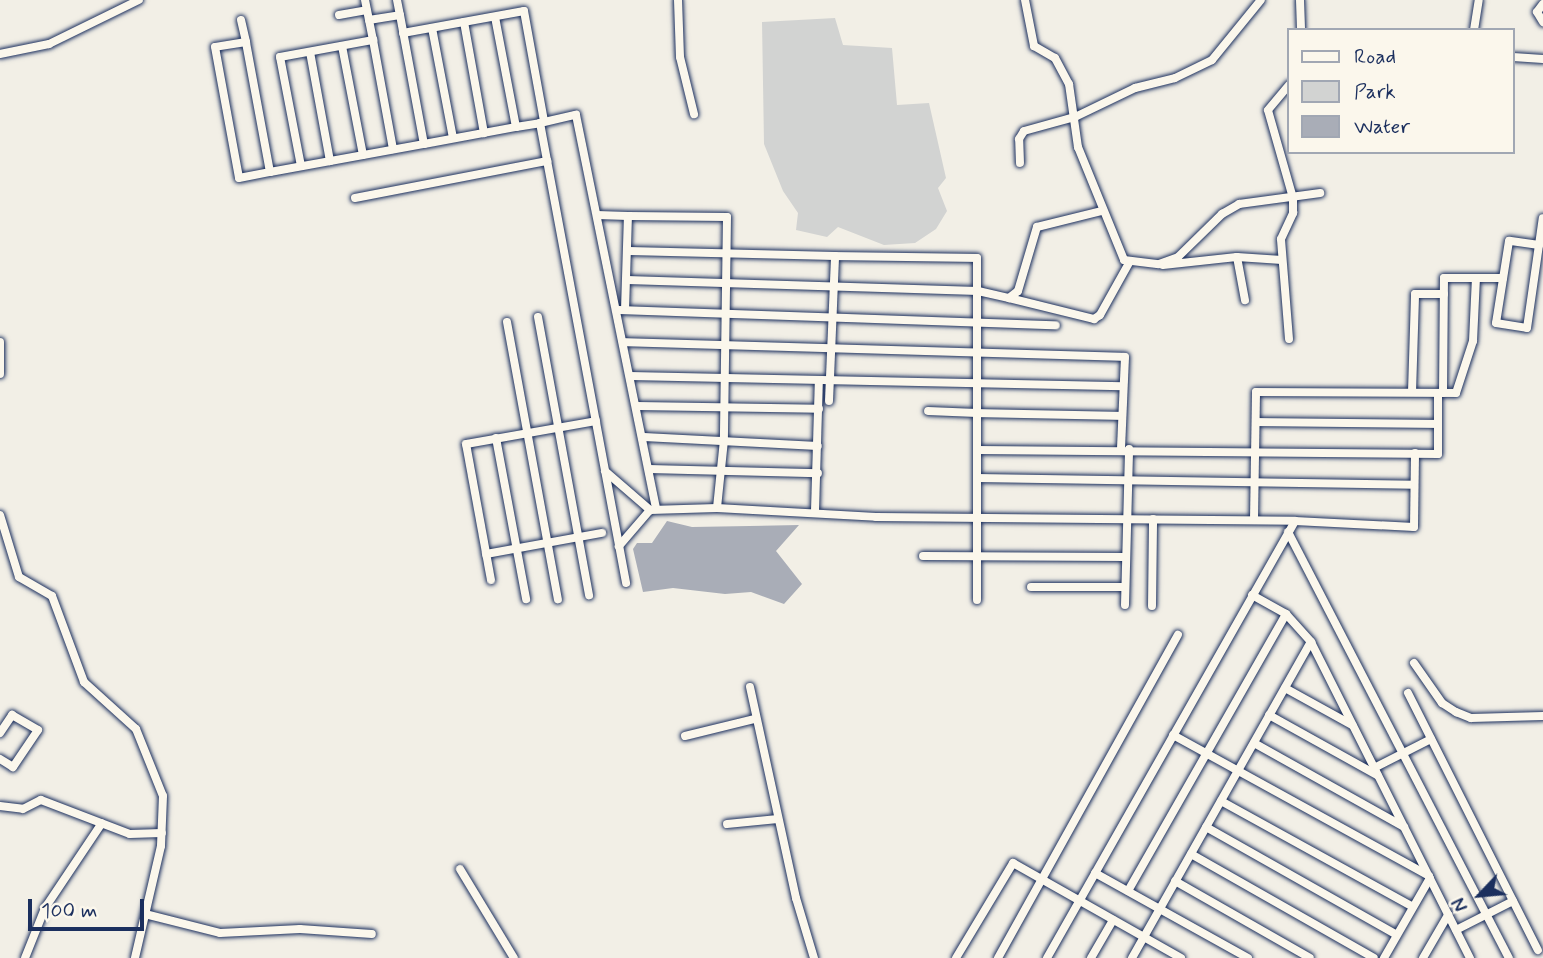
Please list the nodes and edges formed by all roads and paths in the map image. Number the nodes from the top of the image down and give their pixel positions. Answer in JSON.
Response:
{"nodes":[{"id":1,"x":139,"y":0,"type":"edge"},
{"id":2,"x":365,"y":0,"type":"edge"},
{"id":3,"x":397,"y":0,"type":"edge"},
{"id":4,"x":678,"y":0,"type":"edge"},
{"id":5,"x":1025,"y":0,"type":"edge"},
{"id":6,"x":1261,"y":0,"type":"edge"},
{"id":7,"x":1300,"y":0,"type":"edge"},
{"id":8,"x":1479,"y":0,"type":"edge"},
{"id":9,"x":1543,"y":4,"type":"edge"},
{"id":10,"x":367,"y":10,"type":"junction"},
{"id":11,"x":339,"y":15,"type":"dead end"},
{"id":12,"x":400,"y":15,"type":"junction"},
{"id":13,"x":495,"y":16,"type":"junction"},
{"id":14,"x":241,"y":20,"type":"dead end"},
{"id":15,"x":369,"y":20,"type":"junction"},
{"id":16,"x":464,"y":22,"type":"junction"},
{"id":17,"x":1543,"y":22,"type":"edge"},
{"id":18,"x":432,"y":28,"type":"junction"},
{"id":19,"x":1301,"y":28,"type":"edge"},
{"id":20,"x":1474,"y":28,"type":"edge"},
{"id":21,"x":403,"y":33,"type":"junction"},
{"id":22,"x":373,"y":40,"type":"junction"},
{"id":23,"x":246,"y":42,"type":"junction"},
{"id":24,"x":342,"y":46,"type":"junction"},
{"id":25,"x":310,"y":52,"type":"junction"},
{"id":26,"x":0,"y":54,"type":"edge"},
{"id":27,"x":1515,"y":57,"type":"edge"},
{"id":28,"x":1543,"y":59,"type":"edge"},
{"id":29,"x":1288,"y":86,"type":"edge"},
{"id":30,"x":694,"y":114,"type":"dead end"},
{"id":31,"x":1074,"y":117,"type":"junction"},
{"id":32,"x":542,"y":122,"type":"junction"},
{"id":33,"x":516,"y":127,"type":"junction"},
{"id":34,"x":484,"y":133,"type":"junction"},
{"id":35,"x":453,"y":138,"type":"junction"},
{"id":36,"x":424,"y":144,"type":"junction"},
{"id":37,"x":393,"y":149,"type":"junction"},
{"id":38,"x":363,"y":155,"type":"junction"},
{"id":39,"x":331,"y":161,"type":"junction"},
{"id":40,"x":547,"y":161,"type":"junction"},
{"id":41,"x":1020,"y":163,"type":"dead end"},
{"id":42,"x":301,"y":166,"type":"junction"},
{"id":43,"x":270,"y":172,"type":"junction"},
{"id":44,"x":1320,"y":193,"type":"dead end"},
{"id":45,"x":355,"y":198,"type":"dead end"},
{"id":46,"x":1293,"y":198,"type":"junction"},
{"id":47,"x":1101,"y":211,"type":"junction"},
{"id":48,"x":597,"y":215,"type":"junction"},
{"id":49,"x":628,"y":216,"type":"junction"},
{"id":50,"x":1543,"y":218,"type":"edge"},
{"id":51,"x":1539,"y":245,"type":"junction"},
{"id":52,"x":629,"y":251,"type":"junction"},
{"id":53,"x":727,"y":253,"type":"junction"},
{"id":54,"x":835,"y":256,"type":"junction"},
{"id":55,"x":1237,"y":257,"type":"junction"},
{"id":56,"x":1282,"y":260,"type":"junction"},
{"id":57,"x":1129,"y":263,"type":"junction"},
{"id":58,"x":1159,"y":264,"type":"junction"},
{"id":59,"x":1476,"y":278,"type":"junction"},
{"id":60,"x":1503,"y":278,"type":"junction"},
{"id":61,"x":628,"y":280,"type":"junction"},
{"id":62,"x":726,"y":284,"type":"junction"},
{"id":63,"x":833,"y":287,"type":"junction"},
{"id":64,"x":978,"y":291,"type":"junction"},
{"id":65,"x":1444,"y":294,"type":"junction"},
{"id":66,"x":1009,"y":298,"type":"junction"},
{"id":67,"x":1245,"y":300,"type":"dead end"},
{"id":68,"x":621,"y":310,"type":"junction"},
{"id":69,"x":725,"y":313,"type":"junction"},
{"id":70,"x":538,"y":317,"type":"dead end"},
{"id":71,"x":832,"y":318,"type":"junction"},
{"id":72,"x":978,"y":321,"type":"junction"},
{"id":73,"x":507,"y":322,"type":"dead end"},
{"id":74,"x":1056,"y":325,"type":"dead end"},
{"id":75,"x":1289,"y":339,"type":"dead end"},
{"id":76,"x":0,"y":342,"type":"edge"},
{"id":77,"x":623,"y":342,"type":"junction"},
{"id":78,"x":725,"y":344,"type":"junction"},
{"id":79,"x":831,"y":349,"type":"junction"},
{"id":80,"x":977,"y":352,"type":"junction"},
{"id":81,"x":0,"y":374,"type":"edge"},
{"id":82,"x":724,"y":375,"type":"junction"},
{"id":83,"x":630,"y":376,"type":"junction"},
{"id":84,"x":819,"y":380,"type":"junction"},
{"id":85,"x":976,"y":381,"type":"junction"},
{"id":86,"x":830,"y":382,"type":"junction"},
{"id":87,"x":1124,"y":386,"type":"junction"},
{"id":88,"x":1412,"y":392,"type":"junction"},
{"id":89,"x":1440,"y":393,"type":"junction"},
{"id":90,"x":830,"y":401,"type":"dead end"},
{"id":91,"x":637,"y":406,"type":"junction"},
{"id":92,"x":723,"y":409,"type":"junction"},
{"id":93,"x":819,"y":409,"type":"junction"},
{"id":94,"x":928,"y":411,"type":"dead end"},
{"id":95,"x":977,"y":413,"type":"junction"},
{"id":96,"x":1122,"y":416,"type":"junction"},
{"id":97,"x":596,"y":421,"type":"junction"},
{"id":98,"x":1256,"y":422,"type":"junction"},
{"id":99,"x":1438,"y":424,"type":"junction"},
{"id":100,"x":559,"y":427,"type":"junction"},
{"id":101,"x":527,"y":433,"type":"junction"},
{"id":102,"x":644,"y":437,"type":"junction"},
{"id":103,"x":496,"y":438,"type":"junction"},
{"id":104,"x":724,"y":440,"type":"junction"},
{"id":105,"x":818,"y":446,"type":"junction"},
{"id":106,"x":1125,"y":449,"type":"junction"},
{"id":107,"x":977,"y":450,"type":"junction"},
{"id":108,"x":1255,"y":451,"type":"junction"},
{"id":109,"x":1415,"y":453,"type":"junction"},
{"id":110,"x":649,"y":469,"type":"junction"},
{"id":111,"x":605,"y":471,"type":"junction"},
{"id":112,"x":722,"y":471,"type":"junction"},
{"id":113,"x":818,"y":473,"type":"junction"},
{"id":114,"x":977,"y":478,"type":"junction"},
{"id":115,"x":1128,"y":480,"type":"junction"},
{"id":116,"x":1255,"y":482,"type":"junction"},
{"id":117,"x":1414,"y":485,"type":"junction"},
{"id":118,"x":717,"y":508,"type":"junction"},
{"id":119,"x":653,"y":510,"type":"junction"},
{"id":120,"x":815,"y":511,"type":"junction"},
{"id":121,"x":0,"y":515,"type":"edge"},
{"id":122,"x":977,"y":515,"type":"junction"},
{"id":123,"x":1126,"y":519,"type":"junction"},
{"id":124,"x":1153,"y":519,"type":"junction"},
{"id":125,"x":1254,"y":520,"type":"junction"},
{"id":126,"x":1295,"y":521,"type":"junction"},
{"id":127,"x":1288,"y":532,"type":"junction"},
{"id":128,"x":601,"y":533,"type":"dead end"},
{"id":129,"x":579,"y":537,"type":"junction"},
{"id":130,"x":547,"y":543,"type":"junction"},
{"id":131,"x":619,"y":546,"type":"junction"},
{"id":132,"x":516,"y":548,"type":"junction"},
{"id":133,"x":486,"y":554,"type":"junction"},
{"id":134,"x":923,"y":556,"type":"dead end"},
{"id":135,"x":1126,"y":556,"type":"junction"},
{"id":136,"x":977,"y":557,"type":"junction"},
{"id":137,"x":491,"y":580,"type":"dead end"},
{"id":138,"x":626,"y":583,"type":"dead end"},
{"id":139,"x":1031,"y":587,"type":"dead end"},
{"id":140,"x":1125,"y":587,"type":"junction"},
{"id":141,"x":589,"y":595,"type":"dead end"},
{"id":142,"x":1252,"y":595,"type":"junction"},
{"id":143,"x":526,"y":599,"type":"dead end"},
{"id":144,"x":558,"y":599,"type":"dead end"},
{"id":145,"x":977,"y":600,"type":"dead end"},
{"id":146,"x":1125,"y":605,"type":"dead end"},
{"id":147,"x":1152,"y":606,"type":"dead end"},
{"id":148,"x":1286,"y":614,"type":"junction"},
{"id":149,"x":1178,"y":635,"type":"dead end"},
{"id":150,"x":1311,"y":642,"type":"junction"},
{"id":151,"x":1413,"y":663,"type":"dead end"},
{"id":152,"x":750,"y":687,"type":"dead end"},
{"id":153,"x":1285,"y":688,"type":"junction"},
{"id":154,"x":1408,"y":693,"type":"dead end"},
{"id":155,"x":1269,"y":715,"type":"junction"},
{"id":156,"x":1543,"y":716,"type":"edge"},
{"id":157,"x":755,"y":719,"type":"junction"},
{"id":158,"x":1352,"y":724,"type":"junction"},
{"id":159,"x":0,"y":733,"type":"edge"},
{"id":160,"x":1173,"y":735,"type":"junction"},
{"id":161,"x":685,"y":736,"type":"dead end"},
{"id":162,"x":1431,"y":739,"type":"junction"},
{"id":163,"x":1254,"y":743,"type":"junction"},
{"id":164,"x":1206,"y":753,"type":"junction"},
{"id":165,"x":1403,"y":753,"type":"junction"},
{"id":166,"x":0,"y":759,"type":"edge"},
{"id":167,"x":1238,"y":771,"type":"junction"},
{"id":168,"x":1376,"y":772,"type":"junction"},
{"id":169,"x":1221,"y":800,"type":"junction"},
{"id":170,"x":0,"y":806,"type":"edge"},
{"id":171,"x":778,"y":819,"type":"junction"},
{"id":172,"x":102,"y":823,"type":"junction"},
{"id":173,"x":727,"y":824,"type":"dead end"},
{"id":174,"x":1206,"y":827,"type":"junction"},
{"id":175,"x":1404,"y":827,"type":"junction"},
{"id":176,"x":162,"y":833,"type":"junction"},
{"id":177,"x":1191,"y":854,"type":"junction"},
{"id":178,"x":460,"y":869,"type":"dead end"},
{"id":179,"x":1095,"y":873,"type":"junction"},
{"id":180,"x":1429,"y":877,"type":"junction"},
{"id":181,"x":1042,"y":879,"type":"junction"},
{"id":182,"x":1175,"y":881,"type":"junction"},
{"id":183,"x":1128,"y":891,"type":"junction"},
{"id":184,"x":1079,"y":900,"type":"junction"},
{"id":185,"x":1513,"y":901,"type":"junction"},
{"id":186,"x":1413,"y":907,"type":"junction"},
{"id":187,"x":1160,"y":909,"type":"junction"},
{"id":188,"x":145,"y":914,"type":"junction"},
{"id":189,"x":1448,"y":915,"type":"junction"},
{"id":190,"x":1486,"y":915,"type":"junction"},
{"id":191,"x":1113,"y":920,"type":"junction"},
{"id":192,"x":1456,"y":930,"type":"junction"},
{"id":193,"x":372,"y":934,"type":"dead end"},
{"id":194,"x":1397,"y":935,"type":"junction"},
{"id":195,"x":1144,"y":937,"type":"junction"},
{"id":196,"x":1465,"y":948,"type":"junction"},
{"id":197,"x":1538,"y":950,"type":"dead end"},
{"id":198,"x":1170,"y":955,"type":"edge"},
{"id":199,"x":25,"y":958,"type":"edge"},
{"id":200,"x":135,"y":958,"type":"edge"},
{"id":201,"x":514,"y":958,"type":"edge"},
{"id":202,"x":814,"y":958,"type":"edge"},
{"id":203,"x":956,"y":958,"type":"edge"},
{"id":204,"x":998,"y":958,"type":"edge"},
{"id":205,"x":1046,"y":958,"type":"edge"},
{"id":206,"x":1091,"y":958,"type":"edge"},
{"id":207,"x":1132,"y":958,"type":"edge"},
{"id":208,"x":1181,"y":958,"type":"edge"},
{"id":209,"x":1248,"y":958,"type":"edge"},
{"id":210,"x":1310,"y":958,"type":"edge"},
{"id":211,"x":1374,"y":958,"type":"edge"},
{"id":212,"x":1384,"y":958,"type":"edge"},
{"id":213,"x":1423,"y":958,"type":"edge"},
{"id":214,"x":1460,"y":958,"type":"edge"},
{"id":215,"x":1470,"y":958,"type":"edge"},
{"id":216,"x":1509,"y":958,"type":"edge"}],
"edges":[{"from":1,"to":26,"type":"street"},
{"from":2,"to":10,"type":"street"},
{"from":3,"to":12,"type":"street"},
{"from":4,"to":30,"type":"street"},
{"from":5,"to":31,"type":"street"},
{"from":6,"to":31,"type":"street"},
{"from":7,"to":19,"type":"street"},
{"from":8,"to":20,"type":"street"},
{"from":9,"to":17,"type":"street"},
{"from":10,"to":11,"type":"street"},
{"from":10,"to":15,"type":"street"},
{"from":12,"to":15,"type":"street"},
{"from":12,"to":21,"type":"street"},
{"from":13,"to":16,"type":"street"},
{"from":13,"to":32,"type":"street"},
{"from":13,"to":33,"type":"street"},
{"from":14,"to":23,"type":"street"},
{"from":15,"to":22,"type":"street"},
{"from":16,"to":18,"type":"street"},
{"from":16,"to":34,"type":"street"},
{"from":18,"to":21,"type":"street"},
{"from":18,"to":35,"type":"street"},
{"from":21,"to":36,"type":"street"},
{"from":22,"to":24,"type":"street"},
{"from":22,"to":37,"type":"street"},
{"from":23,"to":43,"type":"street"},
{"from":23,"to":43,"type":"street"},
{"from":24,"to":25,"type":"street"},
{"from":24,"to":38,"type":"street"},
{"from":25,"to":39,"type":"street"},
{"from":25,"to":42,"type":"street"},
{"from":27,"to":28,"type":"street"},
{"from":29,"to":46,"type":"street"},
{"from":31,"to":41,"type":"street"},
{"from":31,"to":47,"type":"street"},
{"from":32,"to":33,"type":"street"},
{"from":32,"to":40,"type":"street"},
{"from":32,"to":48,"type":"street"},
{"from":33,"to":34,"type":"street"},
{"from":34,"to":35,"type":"street"},
{"from":35,"to":36,"type":"street"},
{"from":36,"to":37,"type":"street"},
{"from":37,"to":38,"type":"street"},
{"from":38,"to":39,"type":"street"},
{"from":39,"to":42,"type":"street"},
{"from":40,"to":45,"type":"street"},
{"from":40,"to":97,"type":"street"},
{"from":42,"to":43,"type":"street"},
{"from":44,"to":46,"type":"street"},
{"from":46,"to":56,"type":"street"},
{"from":46,"to":58,"type":"street"},
{"from":47,"to":57,"type":"street"},
{"from":47,"to":66,"type":"street"},
{"from":48,"to":49,"type":"street"},
{"from":48,"to":68,"type":"street"},
{"from":49,"to":52,"type":"street"},
{"from":49,"to":53,"type":"street"},
{"from":50,"to":51,"type":"street"},
{"from":51,"to":60,"type":"street"},
{"from":51,"to":60,"type":"street"},
{"from":52,"to":53,"type":"street"},
{"from":52,"to":61,"type":"street"},
{"from":53,"to":54,"type":"street"},
{"from":53,"to":62,"type":"street"},
{"from":54,"to":63,"type":"street"},
{"from":54,"to":64,"type":"street"},
{"from":55,"to":56,"type":"street"},
{"from":55,"to":58,"type":"street"},
{"from":55,"to":67,"type":"street"},
{"from":56,"to":75,"type":"street"},
{"from":57,"to":58,"type":"street"},
{"from":57,"to":66,"type":"street"},
{"from":59,"to":60,"type":"street"},
{"from":59,"to":65,"type":"street"},
{"from":59,"to":89,"type":"street"},
{"from":61,"to":62,"type":"street"},
{"from":61,"to":68,"type":"street"},
{"from":62,"to":63,"type":"street"},
{"from":62,"to":69,"type":"street"},
{"from":63,"to":64,"type":"street"},
{"from":63,"to":71,"type":"street"},
{"from":64,"to":66,"type":"street"},
{"from":64,"to":72,"type":"street"},
{"from":65,"to":88,"type":"street"},
{"from":65,"to":89,"type":"street"},
{"from":68,"to":69,"type":"street"},
{"from":68,"to":77,"type":"street"},
{"from":69,"to":71,"type":"street"},
{"from":69,"to":78,"type":"street"},
{"from":70,"to":100,"type":"street"},
{"from":71,"to":72,"type":"street"},
{"from":71,"to":79,"type":"street"},
{"from":72,"to":74,"type":"street"},
{"from":72,"to":80,"type":"street"},
{"from":73,"to":101,"type":"street"},
{"from":76,"to":81,"type":"street"},
{"from":77,"to":78,"type":"street"},
{"from":77,"to":83,"type":"street"},
{"from":78,"to":79,"type":"street"},
{"from":78,"to":82,"type":"street"},
{"from":79,"to":80,"type":"street"},
{"from":79,"to":86,"type":"street"},
{"from":80,"to":85,"type":"street"},
{"from":80,"to":87,"type":"street"},
{"from":82,"to":83,"type":"street"},
{"from":82,"to":84,"type":"street"},
{"from":82,"to":92,"type":"street"},
{"from":83,"to":91,"type":"street"},
{"from":84,"to":86,"type":"street"},
{"from":84,"to":93,"type":"street"},
{"from":85,"to":86,"type":"street"},
{"from":85,"to":87,"type":"street"},
{"from":85,"to":95,"type":"street"},
{"from":86,"to":90,"type":"street"},
{"from":87,"to":96,"type":"street"},
{"from":88,"to":89,"type":"street"},
{"from":88,"to":98,"type":"street"},
{"from":89,"to":99,"type":"street"},
{"from":91,"to":92,"type":"street"},
{"from":91,"to":102,"type":"street"},
{"from":92,"to":93,"type":"street"},
{"from":92,"to":104,"type":"street"},
{"from":93,"to":105,"type":"street"},
{"from":94,"to":95,"type":"street"},
{"from":95,"to":96,"type":"street"},
{"from":95,"to":107,"type":"street"},
{"from":96,"to":106,"type":"street"},
{"from":97,"to":100,"type":"street"},
{"from":97,"to":111,"type":"street"},
{"from":98,"to":99,"type":"street"},
{"from":98,"to":108,"type":"street"},
{"from":99,"to":109,"type":"street"},
{"from":100,"to":101,"type":"street"},
{"from":100,"to":129,"type":"street"},
{"from":101,"to":103,"type":"street"},
{"from":101,"to":130,"type":"street"},
{"from":102,"to":104,"type":"street"},
{"from":102,"to":110,"type":"street"},
{"from":103,"to":132,"type":"street"},
{"from":103,"to":133,"type":"street"},
{"from":104,"to":105,"type":"street"},
{"from":104,"to":112,"type":"street"},
{"from":105,"to":113,"type":"street"},
{"from":106,"to":107,"type":"street"},
{"from":106,"to":108,"type":"street"},
{"from":106,"to":115,"type":"street"},
{"from":107,"to":114,"type":"street"},
{"from":108,"to":109,"type":"street"},
{"from":108,"to":116,"type":"street"},
{"from":109,"to":117,"type":"street"},
{"from":110,"to":112,"type":"street"},
{"from":110,"to":119,"type":"street"},
{"from":111,"to":119,"type":"street"},
{"from":111,"to":131,"type":"street"},
{"from":112,"to":113,"type":"street"},
{"from":112,"to":118,"type":"street"},
{"from":113,"to":120,"type":"street"},
{"from":114,"to":115,"type":"street"},
{"from":114,"to":122,"type":"street"},
{"from":115,"to":116,"type":"street"},
{"from":115,"to":123,"type":"street"},
{"from":116,"to":117,"type":"street"},
{"from":116,"to":125,"type":"street"},
{"from":117,"to":126,"type":"street"},
{"from":118,"to":119,"type":"street"},
{"from":118,"to":120,"type":"street"},
{"from":119,"to":131,"type":"street"},
{"from":120,"to":122,"type":"street"},
{"from":121,"to":176,"type":"street"},
{"from":122,"to":123,"type":"street"},
{"from":122,"to":136,"type":"street"},
{"from":123,"to":124,"type":"street"},
{"from":123,"to":135,"type":"street"},
{"from":124,"to":125,"type":"street"},
{"from":124,"to":147,"type":"street"},
{"from":125,"to":126,"type":"street"},
{"from":126,"to":127,"type":"street"},
{"from":127,"to":142,"type":"street"},
{"from":127,"to":165,"type":"street"},
{"from":128,"to":129,"type":"street"},
{"from":129,"to":130,"type":"street"},
{"from":129,"to":141,"type":"street"},
{"from":130,"to":132,"type":"street"},
{"from":130,"to":144,"type":"street"},
{"from":131,"to":138,"type":"street"},
{"from":132,"to":133,"type":"street"},
{"from":132,"to":143,"type":"street"},
{"from":133,"to":137,"type":"street"},
{"from":134,"to":136,"type":"street"},
{"from":135,"to":136,"type":"street"},
{"from":135,"to":140,"type":"street"},
{"from":136,"to":145,"type":"street"},
{"from":139,"to":140,"type":"street"},
{"from":140,"to":146,"type":"street"},
{"from":142,"to":148,"type":"street"},
{"from":142,"to":160,"type":"street"},
{"from":148,"to":150,"type":"street"},
{"from":148,"to":164,"type":"street"},
{"from":149,"to":181,"type":"street"},
{"from":150,"to":153,"type":"street"},
{"from":150,"to":158,"type":"street"},
{"from":151,"to":156,"type":"street"},
{"from":152,"to":157,"type":"street"},
{"from":153,"to":155,"type":"street"},
{"from":153,"to":158,"type":"street"},
{"from":154,"to":162,"type":"street"},
{"from":155,"to":163,"type":"street"},
{"from":155,"to":168,"type":"street"},
{"from":157,"to":161,"type":"street"},
{"from":157,"to":171,"type":"street"},
{"from":158,"to":168,"type":"street"},
{"from":159,"to":166,"type":"street"},
{"from":160,"to":164,"type":"street"},
{"from":160,"to":179,"type":"street"},
{"from":162,"to":165,"type":"street"},
{"from":162,"to":185,"type":"street"},
{"from":163,"to":167,"type":"street"},
{"from":163,"to":175,"type":"street"},
{"from":164,"to":167,"type":"street"},
{"from":164,"to":183,"type":"street"},
{"from":165,"to":168,"type":"street"},
{"from":165,"to":190,"type":"street"},
{"from":167,"to":169,"type":"street"},
{"from":167,"to":180,"type":"street"},
{"from":168,"to":175,"type":"street"},
{"from":169,"to":174,"type":"street"},
{"from":169,"to":186,"type":"street"},
{"from":170,"to":172,"type":"street"},
{"from":171,"to":173,"type":"street"},
{"from":171,"to":202,"type":"street"},
{"from":172,"to":176,"type":"street"},
{"from":172,"to":199,"type":"street"},
{"from":174,"to":177,"type":"street"},
{"from":174,"to":194,"type":"street"},
{"from":175,"to":180,"type":"street"},
{"from":176,"to":188,"type":"street"},
{"from":177,"to":182,"type":"street"},
{"from":177,"to":211,"type":"street"},
{"from":178,"to":201,"type":"street"},
{"from":179,"to":183,"type":"street"},
{"from":179,"to":184,"type":"street"},
{"from":180,"to":186,"type":"street"},
{"from":180,"to":189,"type":"street"},
{"from":181,"to":184,"type":"street"},
{"from":181,"to":203,"type":"street"},
{"from":181,"to":204,"type":"street"},
{"from":182,"to":187,"type":"street"},
{"from":182,"to":210,"type":"street"},
{"from":183,"to":187,"type":"street"},
{"from":184,"to":191,"type":"street"},
{"from":184,"to":205,"type":"street"},
{"from":185,"to":190,"type":"street"},
{"from":185,"to":197,"type":"street"},
{"from":186,"to":194,"type":"street"},
{"from":187,"to":195,"type":"street"},
{"from":187,"to":209,"type":"street"},
{"from":188,"to":193,"type":"street"},
{"from":188,"to":200,"type":"street"},
{"from":189,"to":192,"type":"street"},
{"from":189,"to":213,"type":"street"},
{"from":190,"to":192,"type":"street"},
{"from":190,"to":216,"type":"street"},
{"from":191,"to":195,"type":"street"},
{"from":191,"to":206,"type":"street"},
{"from":192,"to":196,"type":"street"},
{"from":194,"to":212,"type":"street"},
{"from":195,"to":198,"type":"street"},
{"from":195,"to":207,"type":"street"},
{"from":196,"to":214,"type":"street"},
{"from":196,"to":215,"type":"street"},
{"from":198,"to":208,"type":"street"}]}
